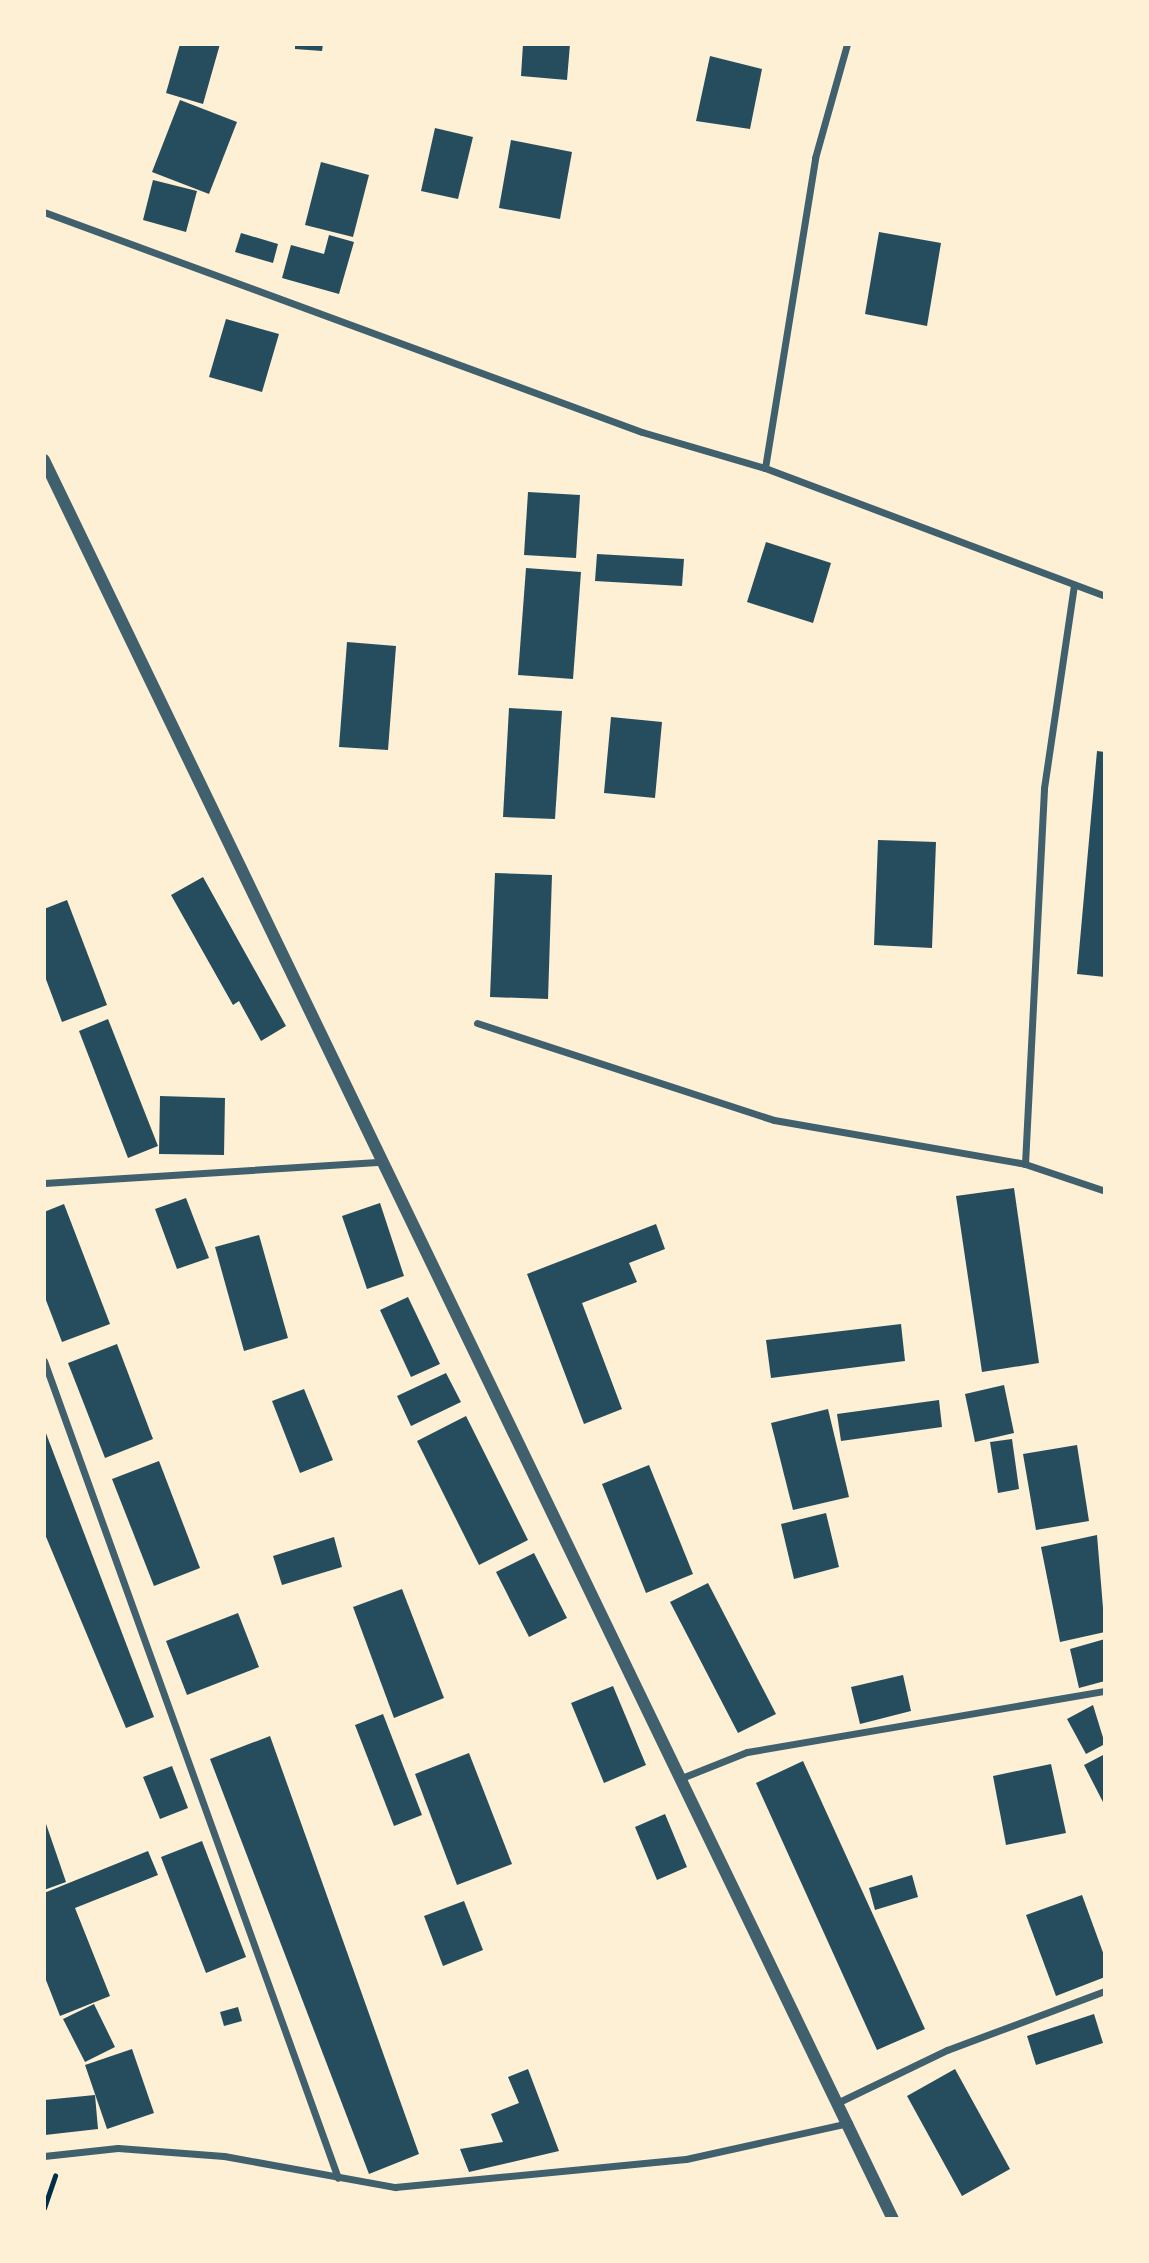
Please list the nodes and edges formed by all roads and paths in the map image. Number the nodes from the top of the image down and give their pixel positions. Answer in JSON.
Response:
{"nodes":[{"id":1,"x":847,"y":44,"type":"edge"},
{"id":2,"x":44,"y":212,"type":"edge"},
{"id":3,"x":44,"y":460,"type":"edge"},
{"id":4,"x":765,"y":468,"type":"junction"},
{"id":5,"x":1074,"y":585,"type":"junction"},
{"id":6,"x":1105,"y":596,"type":"edge"},
{"id":7,"x":477,"y":1023,"type":"dead end"},
{"id":8,"x":380,"y":1162,"type":"junction"},
{"id":9,"x":1025,"y":1164,"type":"junction"},
{"id":10,"x":44,"y":1183,"type":"edge"},
{"id":11,"x":1105,"y":1191,"type":"edge"},
{"id":12,"x":44,"y":1361,"type":"edge"},
{"id":13,"x":1105,"y":1691,"type":"edge"},
{"id":14,"x":679,"y":1779,"type":"junction"},
{"id":15,"x":1105,"y":1991,"type":"edge"},
{"id":16,"x":839,"y":2102,"type":"junction"},
{"id":17,"x":851,"y":2123,"type":"junction"},
{"id":18,"x":44,"y":2157,"type":"edge"},
{"id":19,"x":338,"y":2178,"type":"junction"},
{"id":20,"x":893,"y":2219,"type":"edge"}],
"edges":[{"from":1,"to":4,"type":"street"},
{"from":2,"to":4,"type":"street"},
{"from":3,"to":8,"type":"street"},
{"from":4,"to":5,"type":"street"},
{"from":5,"to":6,"type":"street"},
{"from":5,"to":9,"type":"street"},
{"from":7,"to":9,"type":"street"},
{"from":8,"to":10,"type":"street"},
{"from":8,"to":14,"type":"street"},
{"from":9,"to":11,"type":"street"},
{"from":12,"to":19,"type":"street"},
{"from":13,"to":14,"type":"street"},
{"from":14,"to":16,"type":"street"},
{"from":15,"to":16,"type":"street"},
{"from":16,"to":17,"type":"street"},
{"from":17,"to":19,"type":"street"},
{"from":17,"to":20,"type":"street"},
{"from":18,"to":19,"type":"street"}]}
